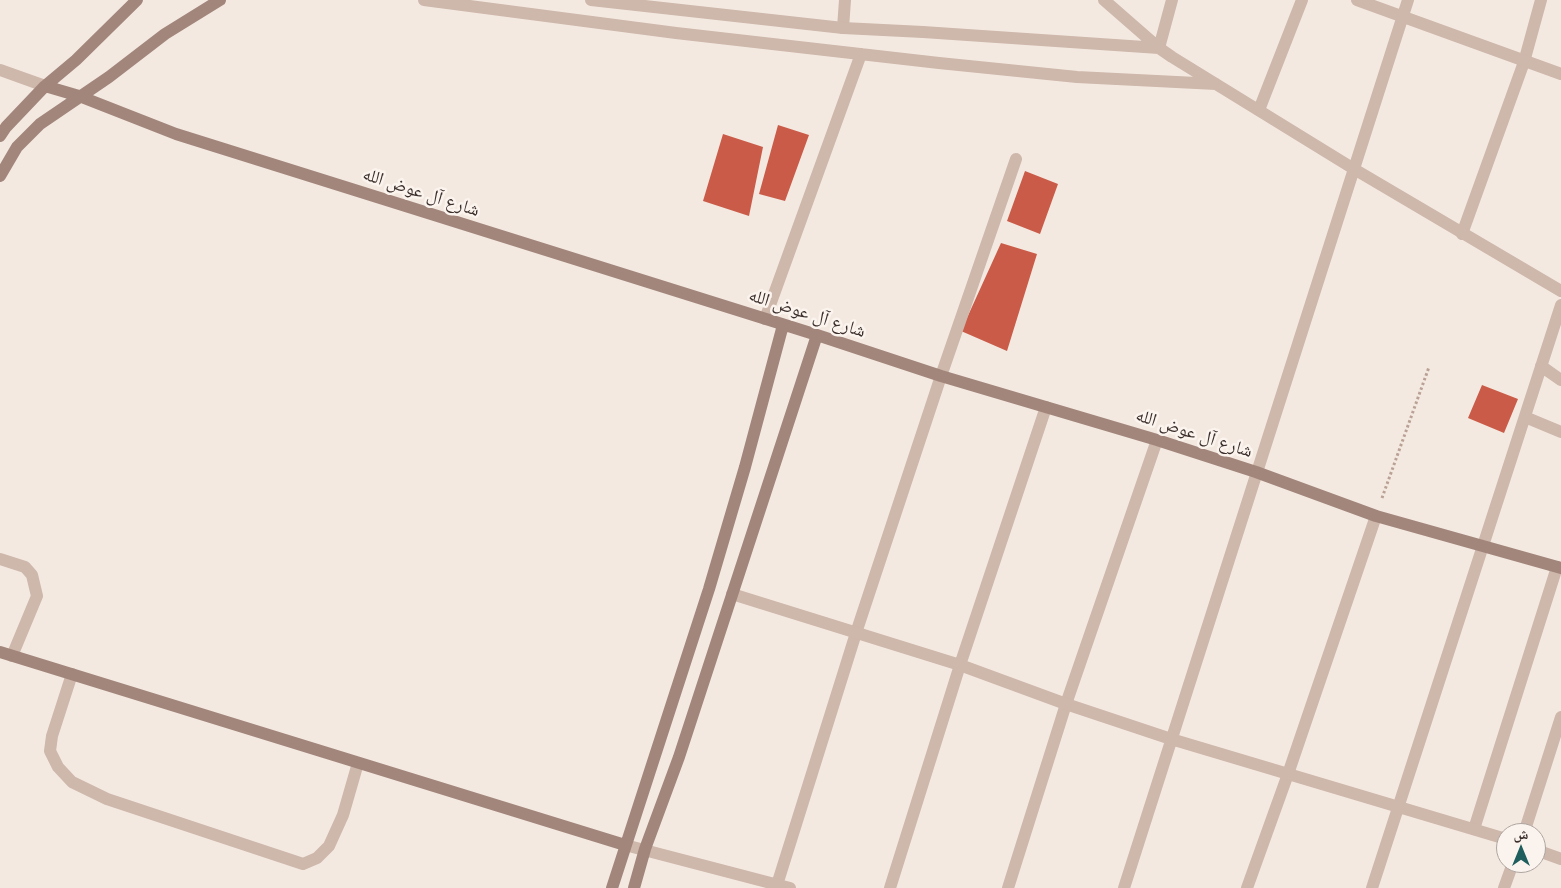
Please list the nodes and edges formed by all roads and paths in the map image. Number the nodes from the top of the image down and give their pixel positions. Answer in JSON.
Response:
{"nodes":[{"id":1,"x":137,"y":0,"type":"edge"},
{"id":2,"x":219,"y":0,"type":"edge"},
{"id":3,"x":224,"y":0,"type":"edge"},
{"id":4,"x":424,"y":0,"type":"edge"},
{"id":5,"x":591,"y":0,"type":"edge"},
{"id":6,"x":845,"y":0,"type":"edge"},
{"id":7,"x":1104,"y":0,"type":"edge"},
{"id":8,"x":1172,"y":0,"type":"edge"},
{"id":9,"x":1302,"y":0,"type":"edge"},
{"id":10,"x":1357,"y":0,"type":"edge"},
{"id":11,"x":1408,"y":0,"type":"edge"},
{"id":12,"x":1541,"y":0,"type":"edge"},
{"id":13,"x":636,"y":2,"type":"edge"},
{"id":14,"x":1403,"y":16,"type":"junction"},
{"id":15,"x":843,"y":28,"type":"junction"},
{"id":16,"x":1159,"y":48,"type":"junction"},
{"id":17,"x":861,"y":54,"type":"junction"},
{"id":18,"x":1524,"y":62,"type":"junction"},
{"id":19,"x":0,"y":70,"type":"edge"},
{"id":20,"x":1561,"y":74,"type":"edge"},
{"id":21,"x":1216,"y":84,"type":"junction"},
{"id":22,"x":45,"y":86,"type":"junction"},
{"id":23,"x":78,"y":96,"type":"junction"},
{"id":24,"x":1259,"y":110,"type":"junction"},
{"id":25,"x":0,"y":136,"type":"edge"},
{"id":26,"x":1016,"y":159,"type":"dead end"},
{"id":27,"x":1354,"y":169,"type":"junction"},
{"id":28,"x":0,"y":176,"type":"edge"},
{"id":29,"x":1462,"y":234,"type":"junction"},
{"id":30,"x":1561,"y":291,"type":"edge"},
{"id":31,"x":1560,"y":308,"type":"edge"},
{"id":32,"x":765,"y":319,"type":"junction"},
{"id":33,"x":783,"y":325,"type":"junction"},
{"id":34,"x":817,"y":335,"type":"junction"},
{"id":35,"x":1541,"y":366,"type":"junction"},
{"id":36,"x":1428,"y":367,"type":"dead end"},
{"id":37,"x":941,"y":376,"type":"junction"},
{"id":38,"x":1561,"y":380,"type":"edge"},
{"id":39,"x":1046,"y":407,"type":"junction"},
{"id":40,"x":1525,"y":417,"type":"junction"},
{"id":41,"x":1561,"y":432,"type":"edge"},
{"id":42,"x":1157,"y":440,"type":"junction"},
{"id":43,"x":1256,"y":472,"type":"junction"},
{"id":44,"x":1376,"y":516,"type":"junction"},
{"id":45,"x":1483,"y":546,"type":"junction"},
{"id":46,"x":0,"y":559,"type":"edge"},
{"id":47,"x":1559,"y":568,"type":"edge"},
{"id":48,"x":732,"y":594,"type":"junction"},
{"id":49,"x":856,"y":633,"type":"junction"},
{"id":50,"x":0,"y":652,"type":"edge"},
{"id":51,"x":12,"y":656,"type":"junction"},
{"id":52,"x":960,"y":665,"type":"junction"},
{"id":53,"x":72,"y":674,"type":"junction"},
{"id":54,"x":1066,"y":704,"type":"junction"},
{"id":55,"x":1561,"y":717,"type":"edge"},
{"id":56,"x":1171,"y":739,"type":"junction"},
{"id":57,"x":358,"y":763,"type":"junction"},
{"id":58,"x":1288,"y":774,"type":"junction"},
{"id":59,"x":1398,"y":808,"type":"junction"},
{"id":60,"x":1527,"y":823,"type":"edge"},
{"id":61,"x":1474,"y":829,"type":"junction"},
{"id":62,"x":1496,"y":837,"type":"edge"},
{"id":63,"x":625,"y":845,"type":"junction"},
{"id":64,"x":645,"y":849,"type":"junction"},
{"id":65,"x":1546,"y":854,"type":"edge"},
{"id":66,"x":1561,"y":859,"type":"edge"},
{"id":67,"x":1509,"y":873,"type":"edge"},
{"id":68,"x":781,"y":887,"type":"edge"},
{"id":69,"x":612,"y":888,"type":"edge"},
{"id":70,"x":634,"y":888,"type":"edge"},
{"id":71,"x":890,"y":888,"type":"edge"},
{"id":72,"x":1008,"y":888,"type":"edge"},
{"id":73,"x":1124,"y":888,"type":"edge"},
{"id":74,"x":1246,"y":888,"type":"edge"},
{"id":75,"x":1372,"y":888,"type":"edge"},
{"id":76,"x":1504,"y":888,"type":"edge"}],
"edges":[{"from":1,"to":22,"type":"street"},
{"from":2,"to":3,"type":"street"},
{"from":2,"to":23,"type":"street"},
{"from":4,"to":17,"type":"street"},
{"from":5,"to":13,"type":"street"},
{"from":6,"to":15,"type":"street"},
{"from":7,"to":16,"type":"street"},
{"from":8,"to":16,"type":"street"},
{"from":9,"to":24,"type":"street"},
{"from":10,"to":14,"type":"street"},
{"from":11,"to":14,"type":"street"},
{"from":12,"to":18,"type":"street"},
{"from":13,"to":15,"type":"street"},
{"from":14,"to":18,"type":"street"},
{"from":14,"to":27,"type":"street"},
{"from":15,"to":16,"type":"street"},
{"from":16,"to":21,"type":"street"},
{"from":17,"to":21,"type":"street"},
{"from":17,"to":32,"type":"street"},
{"from":18,"to":20,"type":"street"},
{"from":18,"to":29,"type":"street"},
{"from":19,"to":22,"type":"street"},
{"from":21,"to":24,"type":"street"},
{"from":22,"to":23,"type":"street","name":"شارع آل عوض الله"},
{"from":22,"to":25,"type":"street"},
{"from":23,"to":28,"type":"street"},
{"from":23,"to":32,"type":"street","name":"شارع آل عوض الله"},
{"from":24,"to":27,"type":"street"},
{"from":26,"to":37,"type":"street"},
{"from":27,"to":29,"type":"street"},
{"from":27,"to":43,"type":"street"},
{"from":29,"to":30,"type":"street"},
{"from":31,"to":35,"type":"street"},
{"from":32,"to":33,"type":"street","name":"شارع آل عوض الله"},
{"from":33,"to":34,"type":"street","name":"شارع آل عوض الله"},
{"from":33,"to":63,"type":"street"},
{"from":34,"to":37,"type":"street","name":"شارع آل عوض الله"},
{"from":34,"to":48,"type":"street"},
{"from":35,"to":38,"type":"street"},
{"from":35,"to":40,"type":"street"},
{"from":36,"to":44,"type":"path"},
{"from":37,"to":39,"type":"street","name":"شارع آل عوض الله"},
{"from":37,"to":49,"type":"street"},
{"from":39,"to":42,"type":"street","name":"شارع آل عوض الله"},
{"from":39,"to":52,"type":"street"},
{"from":40,"to":41,"type":"street"},
{"from":40,"to":45,"type":"street"},
{"from":42,"to":43,"type":"street","name":"شارع آل عوض الله"},
{"from":42,"to":54,"type":"street"},
{"from":43,"to":44,"type":"street","name":"شارع آل عوض الله"},
{"from":43,"to":56,"type":"street"},
{"from":44,"to":45,"type":"street","name":"شارع آل عوض الله"},
{"from":44,"to":58,"type":"street"},
{"from":45,"to":47,"type":"street","name":"شارع آل عوض الله"},
{"from":45,"to":59,"type":"street"},
{"from":46,"to":51,"type":"street"},
{"from":47,"to":61,"type":"street"},
{"from":48,"to":49,"type":"street"},
{"from":48,"to":64,"type":"street"},
{"from":49,"to":52,"type":"street"},
{"from":49,"to":68,"type":"street"},
{"from":50,"to":51,"type":"street"},
{"from":51,"to":53,"type":"street"},
{"from":52,"to":54,"type":"street"},
{"from":52,"to":71,"type":"street"},
{"from":53,"to":57,"type":"street"},
{"from":53,"to":57,"type":"street"},
{"from":54,"to":56,"type":"street"},
{"from":54,"to":72,"type":"street"},
{"from":55,"to":60,"type":"street"},
{"from":56,"to":58,"type":"street"},
{"from":56,"to":73,"type":"street"},
{"from":57,"to":63,"type":"street"},
{"from":58,"to":59,"type":"street"},
{"from":58,"to":74,"type":"street"},
{"from":59,"to":61,"type":"street"},
{"from":59,"to":75,"type":"street"},
{"from":61,"to":62,"type":"street"},
{"from":63,"to":64,"type":"street"},
{"from":63,"to":69,"type":"street"},
{"from":64,"to":68,"type":"street"},
{"from":64,"to":70,"type":"street"},
{"from":65,"to":66,"type":"street"},
{"from":67,"to":76,"type":"street"}]}
